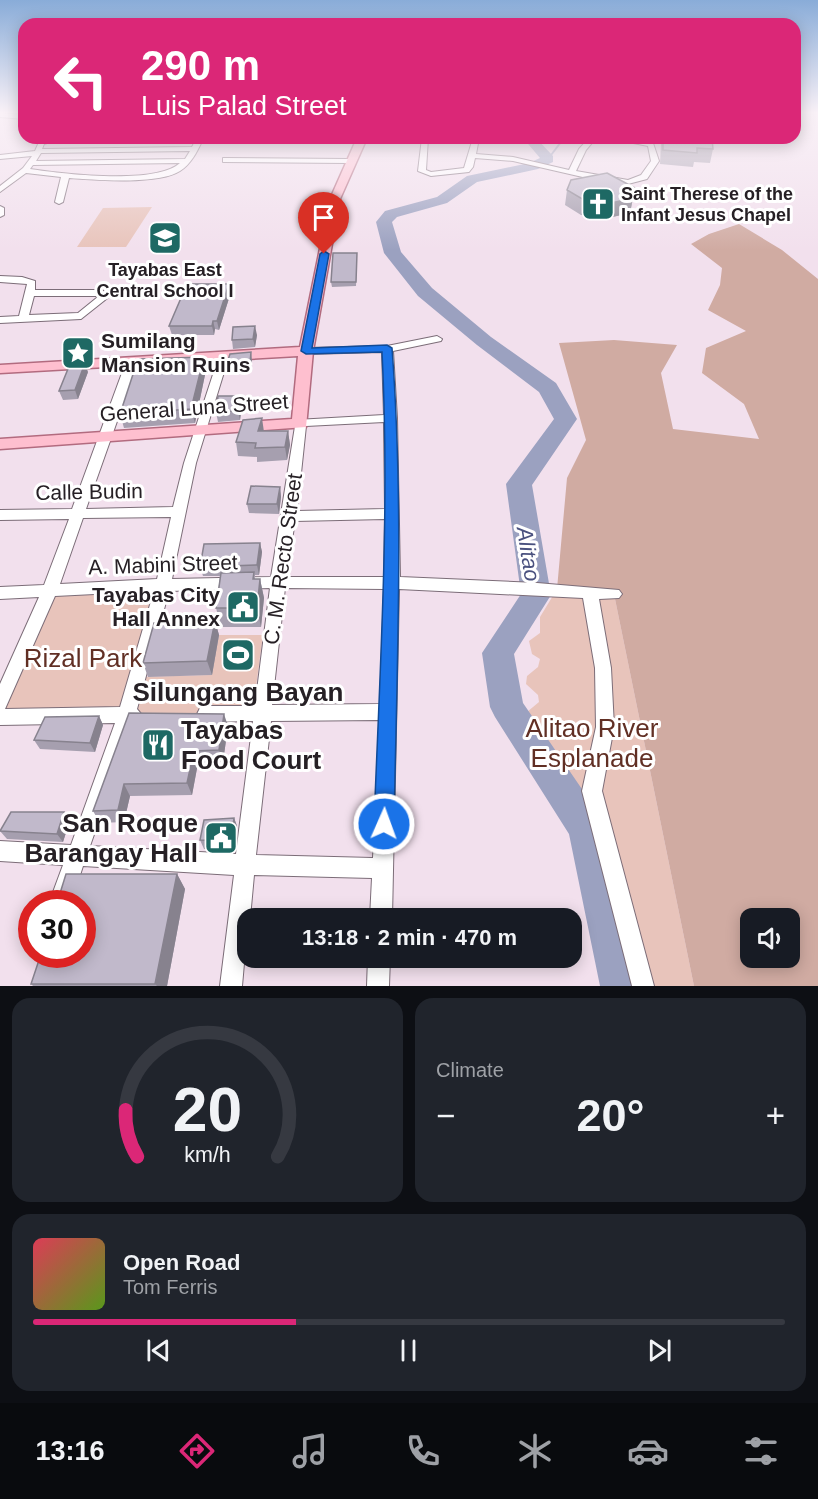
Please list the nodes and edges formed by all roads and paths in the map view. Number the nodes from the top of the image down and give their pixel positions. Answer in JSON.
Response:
{"nodes":[{"id":1,"x":35,"y":158,"type":"edge"},
{"id":2,"x":188,"y":158,"type":"edge"},
{"id":3,"x":352,"y":158,"type":"edge"},
{"id":4,"x":423,"y":158,"type":"edge"},
{"id":5,"x":473,"y":158,"type":"edge"},
{"id":6,"x":491,"y":158,"type":"edge"},
{"id":7,"x":579,"y":158,"type":"edge"},
{"id":8,"x":654,"y":158,"type":"edge"},
{"id":9,"x":226,"y":160,"type":"dead end"},
{"id":10,"x":186,"y":161,"type":"junction"},
{"id":11,"x":351,"y":161,"type":"junction"},
{"id":12,"x":33,"y":163,"type":"junction"},
{"id":13,"x":27,"y":171,"type":"junction"},
{"id":14,"x":572,"y":172,"type":"junction"},
{"id":15,"x":65,"y":177,"type":"junction"},
{"id":16,"x":0,"y":190,"type":"edge"},
{"id":17,"x":59,"y":202,"type":"dead end"},
{"id":18,"x":0,"y":208,"type":"edge"},
{"id":19,"x":0,"y":215,"type":"edge"},
{"id":20,"x":0,"y":279,"type":"edge"},
{"id":21,"x":28,"y":293,"type":"junction"},
{"id":22,"x":23,"y":319,"type":"junction"},
{"id":23,"x":0,"y":320,"type":"edge"},
{"id":24,"x":437,"y":339,"type":"dead end"},
{"id":25,"x":387,"y":348,"type":"junction"},
{"id":26,"x":306,"y":351,"type":"junction"},
{"id":27,"x":224,"y":356,"type":"junction"},
{"id":28,"x":132,"y":362,"type":"junction"},
{"id":29,"x":0,"y":369,"type":"edge"},
{"id":30,"x":391,"y":418,"type":"junction"},
{"id":31,"x":300,"y":423,"type":"junction"},
{"id":32,"x":200,"y":429,"type":"junction"},
{"id":33,"x":106,"y":436,"type":"junction"},
{"id":34,"x":0,"y":444,"type":"edge"},
{"id":35,"x":179,"y":512,"type":"junction"},
{"id":36,"x":78,"y":513,"type":"junction"},
{"id":37,"x":390,"y":514,"type":"junction"},
{"id":38,"x":0,"y":515,"type":"edge"},
{"id":39,"x":289,"y":516,"type":"junction"},
{"id":40,"x":278,"y":582,"type":"junction"},
{"id":41,"x":391,"y":582,"type":"junction"},
{"id":42,"x":163,"y":585,"type":"junction"},
{"id":43,"x":50,"y":590,"type":"junction"},
{"id":44,"x":590,"y":592,"type":"junction"},
{"id":45,"x":0,"y":593,"type":"edge"},
{"id":46,"x":614,"y":594,"type":"dead end"},
{"id":47,"x":0,"y":703,"type":"edge"},
{"id":48,"x":387,"y":712,"type":"junction"},
{"id":49,"x":193,"y":714,"type":"edge"},
{"id":50,"x":264,"y":714,"type":"junction"},
{"id":51,"x":127,"y":715,"type":"junction"},
{"id":52,"x":149,"y":715,"type":"edge"},
{"id":53,"x":0,"y":717,"type":"edge"},
{"id":54,"x":0,"y":851,"type":"edge"},
{"id":55,"x":75,"y":856,"type":"junction"},
{"id":56,"x":245,"y":865,"type":"junction"},
{"id":57,"x":382,"y":868,"type":"junction"},
{"id":58,"x":64,"y":890,"type":"edge"},
{"id":59,"x":381,"y":908,"type":"edge"},
{"id":60,"x":379,"y":968,"type":"edge"},
{"id":61,"x":231,"y":986,"type":"edge"},
{"id":62,"x":370,"y":986,"type":"edge"},
{"id":63,"x":378,"y":986,"type":"edge"},
{"id":64,"x":643,"y":986,"type":"edge"}],
"edges":[{"from":1,"to":12,"type":"street"},
{"from":2,"to":10,"type":"street"},
{"from":3,"to":11,"type":"main road","name":"C. M. Recto Street"},
{"from":4,"to":5,"type":"street"},
{"from":6,"to":14,"type":"street"},
{"from":7,"to":14,"type":"street"},
{"from":8,"to":14,"type":"street"},
{"from":9,"to":11,"type":"street"},
{"from":10,"to":12,"type":"street"},
{"from":10,"to":15,"type":"street"},
{"from":11,"to":26,"type":"main road","name":"C. M. Recto Street"},
{"from":12,"to":13,"type":"street"},
{"from":13,"to":15,"type":"street"},
{"from":13,"to":16,"type":"street"},
{"from":15,"to":17,"type":"street"},
{"from":18,"to":19,"type":"street"},
{"from":20,"to":21,"type":"street"},
{"from":21,"to":22,"type":"street"},
{"from":21,"to":22,"type":"street"},
{"from":22,"to":23,"type":"street"},
{"from":24,"to":25,"type":"street"},
{"from":25,"to":26,"type":"street"},
{"from":25,"to":30,"type":"street"},
{"from":26,"to":27,"type":"main road"},
{"from":26,"to":31,"type":"main road","name":"C. M. Recto Street"},
{"from":27,"to":28,"type":"main road"},
{"from":27,"to":32,"type":"street"},
{"from":28,"to":29,"type":"main road"},
{"from":28,"to":33,"type":"street"},
{"from":30,"to":31,"type":"street","name":"General Luna Street"},
{"from":30,"to":37,"type":"street"},
{"from":31,"to":32,"type":"main road","name":"General Luna Street"},
{"from":31,"to":39,"type":"street","name":"C. M. Recto Street"},
{"from":32,"to":33,"type":"main road","name":"General Luna Street"},
{"from":32,"to":35,"type":"street"},
{"from":33,"to":34,"type":"main road","name":"General Luna Street"},
{"from":33,"to":36,"type":"street"},
{"from":35,"to":36,"type":"street","name":"Calle Budin"},
{"from":35,"to":42,"type":"street"},
{"from":36,"to":38,"type":"street","name":"Calle Budin"},
{"from":36,"to":43,"type":"street"},
{"from":37,"to":39,"type":"street"},
{"from":37,"to":41,"type":"street"},
{"from":39,"to":40,"type":"street","name":"C. M. Recto Street"},
{"from":40,"to":41,"type":"street","name":"A. Mabini Street"},
{"from":40,"to":42,"type":"street","name":"A. Mabini Street"},
{"from":40,"to":50,"type":"street","name":"C. M. Recto Street"},
{"from":41,"to":44,"type":"street","name":"A. Mabini Street"},
{"from":41,"to":48,"type":"street"},
{"from":42,"to":43,"type":"street","name":"A. Mabini Street"},
{"from":42,"to":51,"type":"street"},
{"from":43,"to":45,"type":"street","name":"A. Mabini Street"},
{"from":43,"to":47,"type":"street"},
{"from":44,"to":46,"type":"street","name":"A. Mabini Street"},
{"from":44,"to":64,"type":"street"},
{"from":48,"to":50,"type":"street"},
{"from":48,"to":57,"type":"street"},
{"from":49,"to":50,"type":"street"},
{"from":50,"to":56,"type":"street","name":"C. M. Recto Street"},
{"from":51,"to":52,"type":"street"},
{"from":51,"to":53,"type":"street"},
{"from":51,"to":55,"type":"street"},
{"from":54,"to":55,"type":"street"},
{"from":55,"to":56,"type":"street"},
{"from":55,"to":58,"type":"street"},
{"from":56,"to":57,"type":"street"},
{"from":56,"to":61,"type":"street","name":"C. M. Recto Street"},
{"from":57,"to":59,"type":"street"},
{"from":60,"to":63,"type":"street"},
{"from":62,"to":63,"type":"street"}]}
